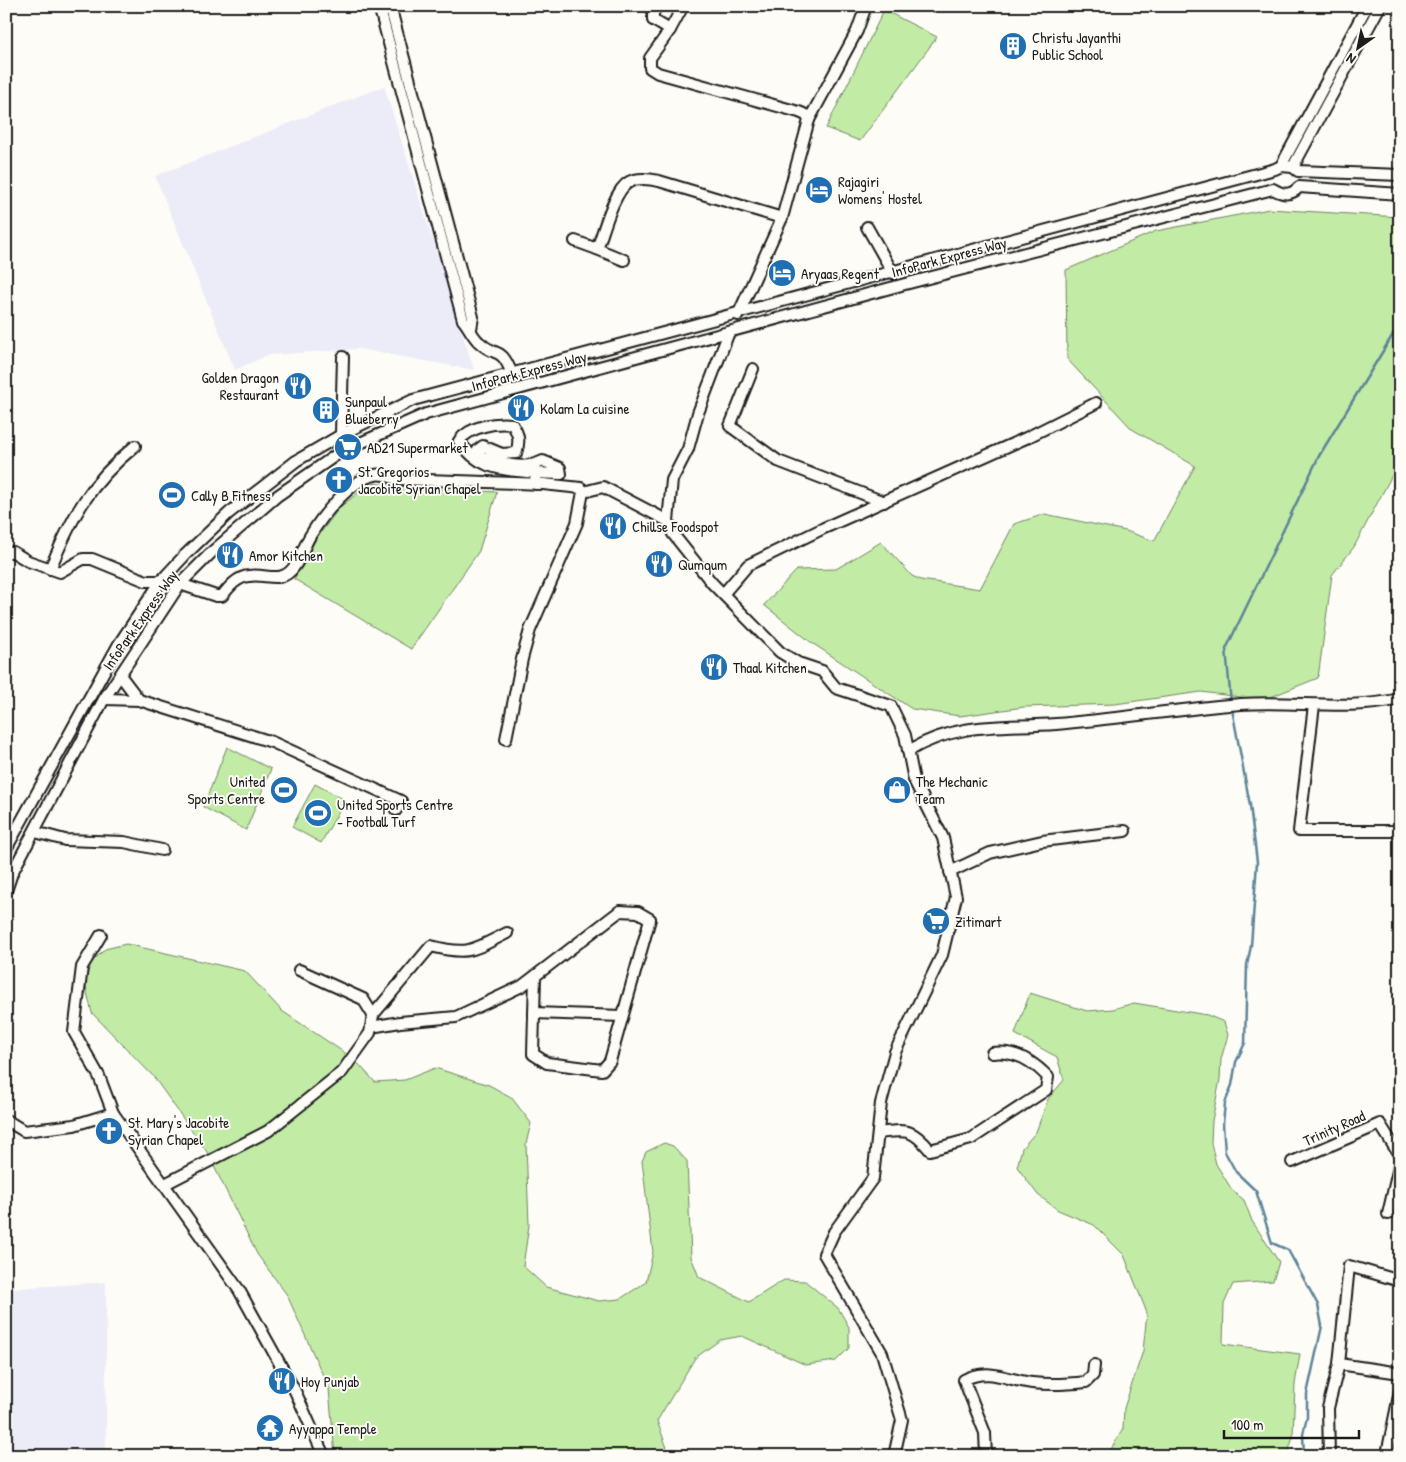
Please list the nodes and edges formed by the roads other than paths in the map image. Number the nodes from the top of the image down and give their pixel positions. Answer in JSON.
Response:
{"nodes":[{"id":1,"x":379,"y":6,"type":"edge"},
{"id":2,"x":390,"y":6,"type":"edge"},
{"id":3,"x":658,"y":6,"type":"edge"},
{"id":4,"x":683,"y":6,"type":"edge"},
{"id":5,"x":866,"y":6,"type":"edge"},
{"id":6,"x":1367,"y":6,"type":"edge"},
{"id":7,"x":1380,"y":6,"type":"edge"},
{"id":8,"x":670,"y":30,"type":"junction"},
{"id":9,"x":809,"y":120,"type":"junction"},
{"id":10,"x":1294,"y":167,"type":"junction"},
{"id":11,"x":1278,"y":168,"type":"junction"},
{"id":12,"x":1400,"y":175,"type":"edge"},
{"id":13,"x":1273,"y":188,"type":"junction"},
{"id":14,"x":1400,"y":194,"type":"edge"},
{"id":15,"x":782,"y":218,"type":"junction"},
{"id":16,"x":867,"y":226,"type":"dead end"},
{"id":17,"x":575,"y":241,"type":"dead end"},
{"id":18,"x":597,"y":249,"type":"junction"},
{"id":19,"x":624,"y":260,"type":"dead end"},
{"id":20,"x":893,"y":273,"type":"junction"},
{"id":21,"x":738,"y":315,"type":"junction"},
{"id":22,"x":471,"y":329,"type":"junction"},
{"id":23,"x":730,"y":332,"type":"junction"},
{"id":24,"x":344,"y":357,"type":"dead end"},
{"id":25,"x":753,"y":370,"type":"dead end"},
{"id":26,"x":512,"y":374,"type":"junction"},
{"id":27,"x":1096,"y":403,"type":"dead end"},
{"id":28,"x":341,"y":434,"type":"junction"},
{"id":29,"x":135,"y":446,"type":"dead end"},
{"id":30,"x":535,"y":473,"type":"junction"},
{"id":31,"x":536,"y":484,"type":"junction"},
{"id":32,"x":583,"y":492,"type":"junction"},
{"id":33,"x":884,"y":502,"type":"junction"},
{"id":34,"x":668,"y":521,"type":"junction"},
{"id":35,"x":6,"y":552,"type":"edge"},
{"id":36,"x":50,"y":569,"type":"junction"},
{"id":37,"x":162,"y":581,"type":"junction"},
{"id":38,"x":180,"y":584,"type":"junction"},
{"id":39,"x":724,"y":593,"type":"junction"},
{"id":40,"x":120,"y":675,"type":"junction"},
{"id":41,"x":105,"y":699,"type":"junction"},
{"id":42,"x":1400,"y":699,"type":"edge"},
{"id":43,"x":139,"y":700,"type":"junction"},
{"id":44,"x":1314,"y":705,"type":"junction"},
{"id":45,"x":506,"y":739,"type":"dead end"},
{"id":46,"x":908,"y":751,"type":"junction"},
{"id":47,"x":396,"y":810,"type":"dead end"},
{"id":48,"x":1400,"y":831,"type":"edge"},
{"id":49,"x":35,"y":832,"type":"junction"},
{"id":50,"x":1125,"y":832,"type":"dead end"},
{"id":51,"x":6,"y":849,"type":"edge"},
{"id":52,"x":162,"y":850,"type":"dead end"},
{"id":53,"x":950,"y":872,"type":"junction"},
{"id":54,"x":6,"y":891,"type":"edge"},
{"id":55,"x":507,"y":933,"type":"dead end"},
{"id":56,"x":101,"y":935,"type":"dead end"},
{"id":57,"x":299,"y":970,"type":"dead end"},
{"id":58,"x":535,"y":976,"type":"junction"},
{"id":59,"x":534,"y":1013,"type":"junction"},
{"id":60,"x":373,"y":1015,"type":"junction"},
{"id":61,"x":622,"y":1016,"type":"junction"},
{"id":62,"x":371,"y":1027,"type":"junction"},
{"id":63,"x":992,"y":1053,"type":"dead end"},
{"id":64,"x":114,"y":1113,"type":"junction"},
{"id":65,"x":6,"y":1120,"type":"edge"},
{"id":66,"x":878,"y":1134,"type":"junction"},
{"id":67,"x":1400,"y":1156,"type":"edge"},
{"id":68,"x":1292,"y":1162,"type":"dead end"},
{"id":69,"x":1400,"y":1162,"type":"edge"},
{"id":70,"x":165,"y":1184,"type":"junction"},
{"id":71,"x":1388,"y":1214,"type":"dead end"},
{"id":72,"x":1400,"y":1281,"type":"edge"},
{"id":73,"x":1339,"y":1364,"type":"junction"},
{"id":74,"x":1094,"y":1365,"type":"dead end"},
{"id":75,"x":1400,"y":1373,"type":"edge"},
{"id":76,"x":1400,"y":1391,"type":"edge"},
{"id":77,"x":324,"y":1456,"type":"edge"},
{"id":78,"x":894,"y":1456,"type":"edge"},
{"id":79,"x":986,"y":1456,"type":"edge"},
{"id":80,"x":1329,"y":1456,"type":"edge"},
{"id":81,"x":1394,"y":1456,"type":"edge"}],
"edges":[{"from":1,"to":22,"type":"street"},
{"from":2,"to":22,"type":"street"},
{"from":3,"to":8,"type":"street"},
{"from":4,"to":8,"type":"street"},
{"from":5,"to":9,"type":"street"},
{"from":6,"to":11,"type":"street"},
{"from":7,"to":10,"type":"street"},
{"from":8,"to":9,"type":"street"},
{"from":9,"to":15,"type":"street"},
{"from":10,"to":11,"type":"street","name":"InfoPark Express Way"},
{"from":10,"to":12,"type":"street","name":"InfoPark Express Way"},
{"from":11,"to":13,"type":"street"},
{"from":11,"to":20,"type":"street","name":"InfoPark Express Way"},
{"from":13,"to":14,"type":"street","name":"InfoPark Express Way"},
{"from":13,"to":23,"type":"street","name":"InfoPark Express Way"},
{"from":15,"to":18,"type":"street"},
{"from":15,"to":21,"type":"street"},
{"from":16,"to":20,"type":"street"},
{"from":17,"to":18,"type":"street"},
{"from":18,"to":19,"type":"street"},
{"from":20,"to":21,"type":"street","name":"InfoPark Express Way"},
{"from":21,"to":26,"type":"street","name":"InfoPark Express Way"},
{"from":22,"to":26,"type":"street"},
{"from":23,"to":34,"type":"street"},
{"from":23,"to":38,"type":"street","name":"InfoPark Express Way"},
{"from":24,"to":28,"type":"street"},
{"from":25,"to":33,"type":"street"},
{"from":26,"to":28,"type":"street","name":"InfoPark Express Way"},
{"from":27,"to":33,"type":"street"},
{"from":28,"to":37,"type":"street","name":"InfoPark Express Way"},
{"from":29,"to":36,"type":"street"},
{"from":30,"to":30,"type":"street"},
{"from":30,"to":31,"type":"street"},
{"from":31,"to":32,"type":"street"},
{"from":31,"to":38,"type":"street"},
{"from":32,"to":34,"type":"street"},
{"from":32,"to":45,"type":"street"},
{"from":33,"to":39,"type":"street"},
{"from":34,"to":39,"type":"street"},
{"from":35,"to":36,"type":"street"},
{"from":36,"to":37,"type":"street"},
{"from":37,"to":38,"type":"street"},
{"from":37,"to":51,"type":"street","name":"InfoPark Express Way"},
{"from":38,"to":40,"type":"street","name":"InfoPark Express Way"},
{"from":39,"to":46,"type":"street"},
{"from":40,"to":41,"type":"street","name":"InfoPark Express Way"},
{"from":40,"to":43,"type":"street"},
{"from":41,"to":43,"type":"street"},
{"from":41,"to":49,"type":"street","name":"InfoPark Express Way"},
{"from":42,"to":44,"type":"street"},
{"from":43,"to":47,"type":"street"},
{"from":44,"to":46,"type":"street"},
{"from":44,"to":48,"type":"street"},
{"from":46,"to":53,"type":"street"},
{"from":49,"to":52,"type":"street"},
{"from":49,"to":54,"type":"street","name":"InfoPark Express Way"},
{"from":50,"to":53,"type":"street"},
{"from":53,"to":66,"type":"street"},
{"from":55,"to":60,"type":"street"},
{"from":56,"to":64,"type":"street"},
{"from":57,"to":60,"type":"street"},
{"from":58,"to":59,"type":"street"},
{"from":58,"to":61,"type":"street"},
{"from":58,"to":62,"type":"street"},
{"from":59,"to":61,"type":"street"},
{"from":59,"to":61,"type":"street"},
{"from":60,"to":62,"type":"street"},
{"from":62,"to":70,"type":"street"},
{"from":63,"to":66,"type":"street"},
{"from":64,"to":65,"type":"street"},
{"from":64,"to":70,"type":"street"},
{"from":66,"to":78,"type":"street"},
{"from":67,"to":68,"type":"street","name":"Trinity Road"},
{"from":69,"to":71,"type":"street"},
{"from":70,"to":77,"type":"street"},
{"from":72,"to":73,"type":"street"},
{"from":73,"to":75,"type":"street"},
{"from":73,"to":80,"type":"street"},
{"from":74,"to":79,"type":"street"},
{"from":76,"to":81,"type":"street"}]}
